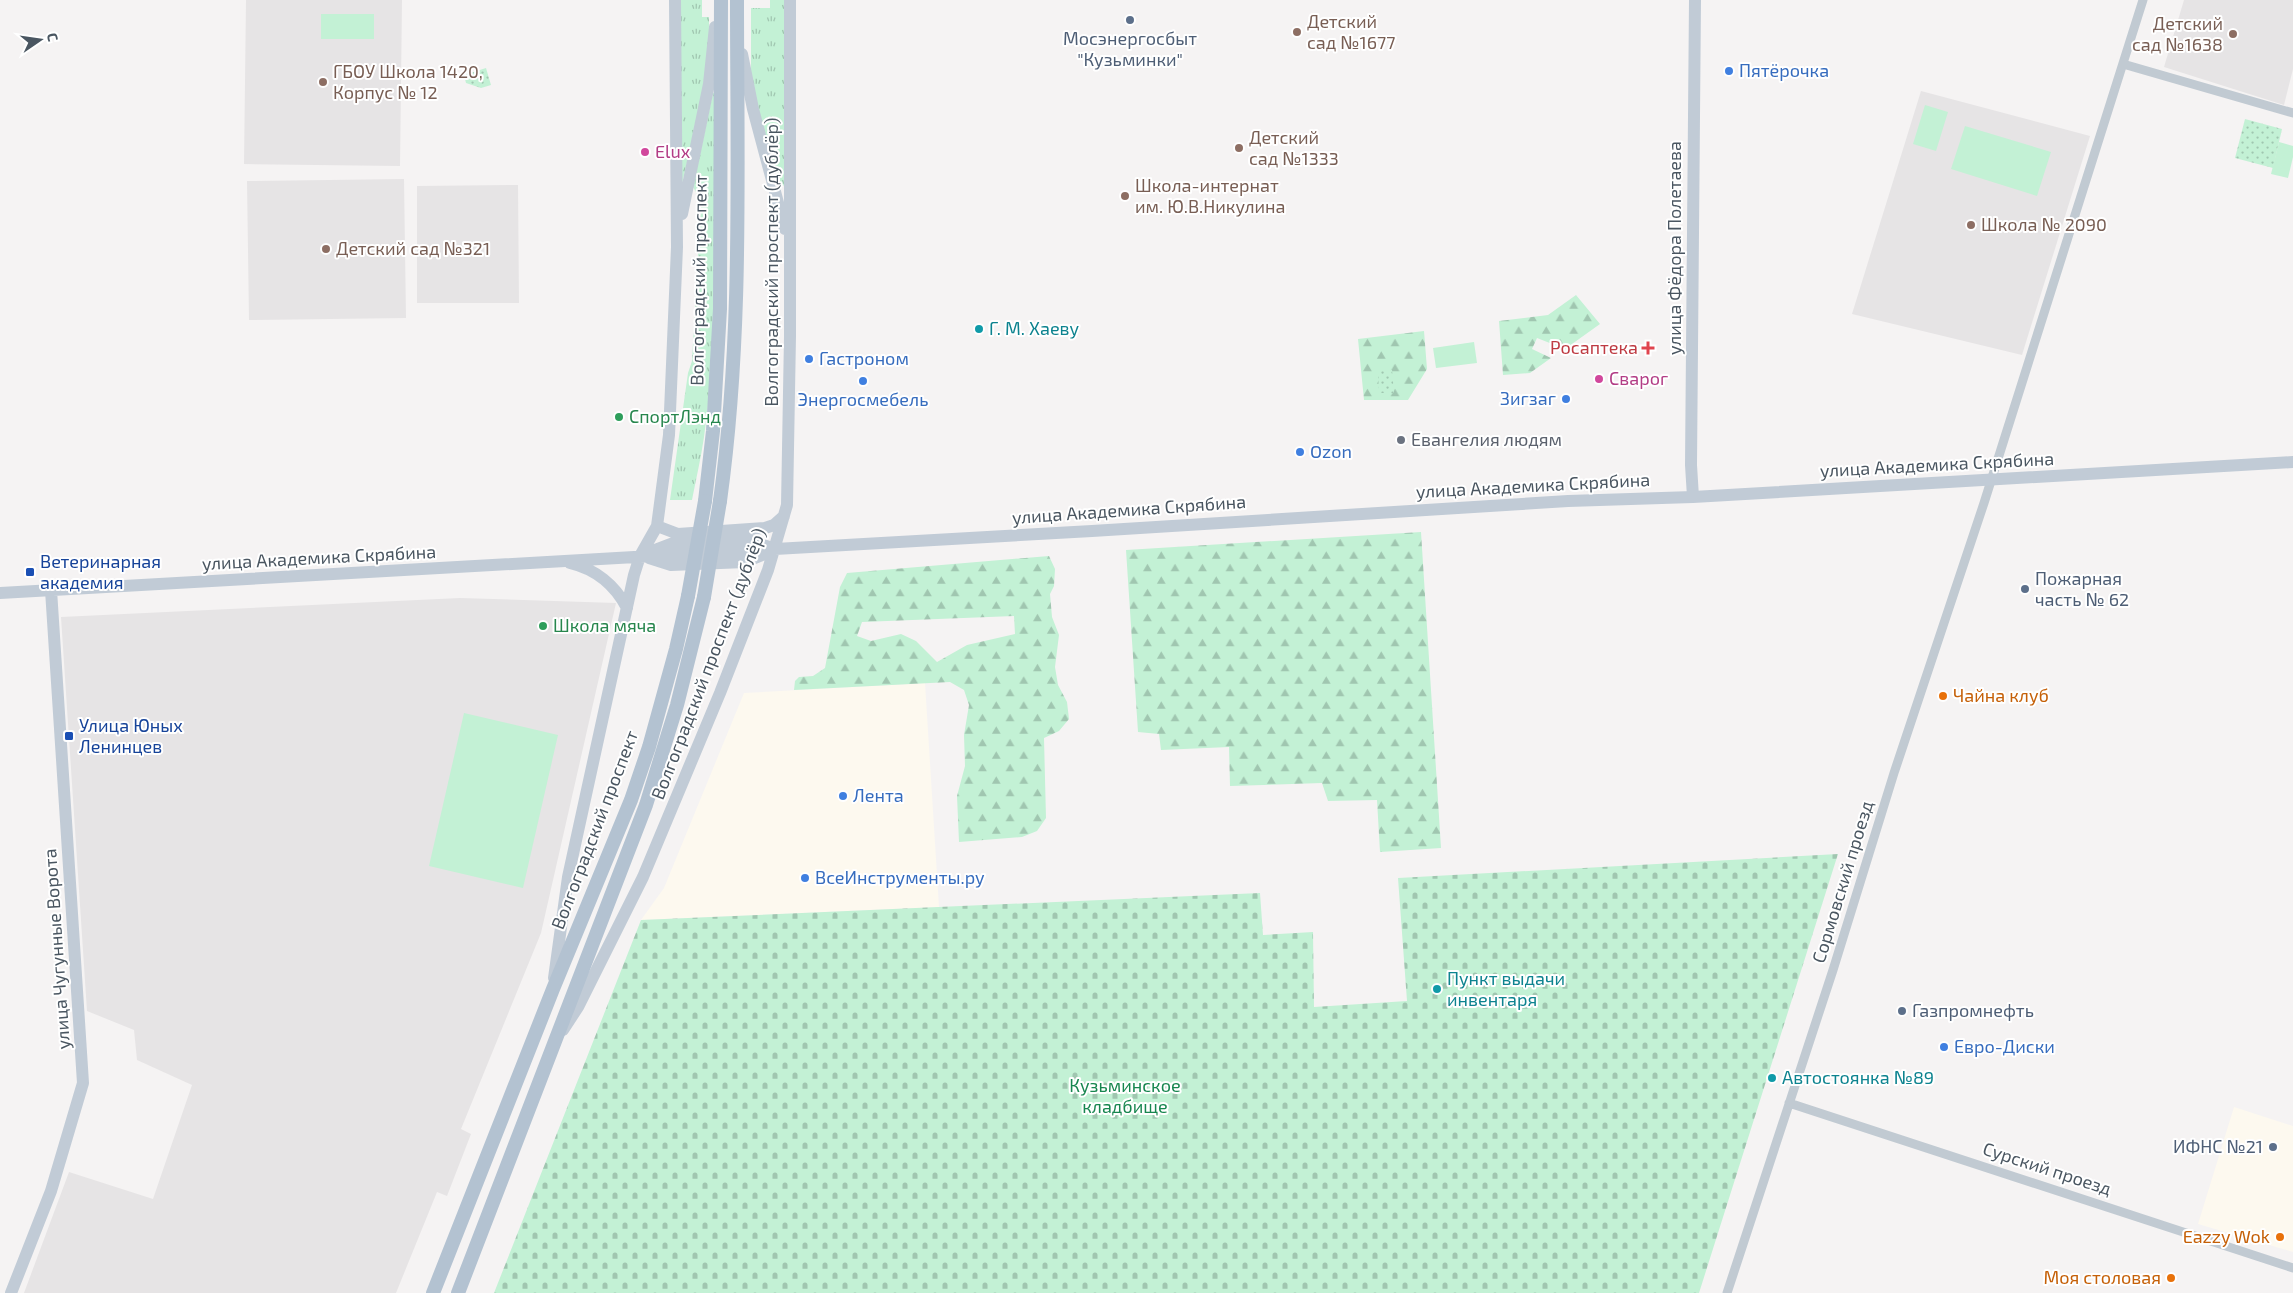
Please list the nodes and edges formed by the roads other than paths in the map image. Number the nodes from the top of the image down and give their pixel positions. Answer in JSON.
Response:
{"nodes":[{"id":1,"x":675,"y":0,"type":"edge"},
{"id":2,"x":719,"y":0,"type":"edge"},
{"id":3,"x":790,"y":0,"type":"edge"},
{"id":4,"x":1695,"y":0,"type":"edge"},
{"id":5,"x":2143,"y":0,"type":"edge"},
{"id":6,"x":737,"y":6,"type":"edge"},
{"id":7,"x":2123,"y":64,"type":"junction"},
{"id":8,"x":2293,"y":114,"type":"edge"},
{"id":9,"x":790,"y":246,"type":"junction"},
{"id":10,"x":677,"y":247,"type":"junction"},
{"id":11,"x":2293,"y":462,"type":"edge"},
{"id":12,"x":1991,"y":480,"type":"junction"},
{"id":13,"x":1693,"y":497,"type":"junction"},
{"id":14,"x":784,"y":515,"type":"junction"},
{"id":15,"x":658,"y":526,"type":"junction"},
{"id":16,"x":775,"y":549,"type":"junction"},
{"id":17,"x":640,"y":556,"type":"junction"},
{"id":18,"x":563,"y":561,"type":"junction"},
{"id":19,"x":51,"y":590,"type":"junction"},
{"id":20,"x":0,"y":594,"type":"edge"},
{"id":21,"x":627,"y":608,"type":"junction"},
{"id":22,"x":553,"y":989,"type":"junction"},
{"id":23,"x":553,"y":1044,"type":"junction"},
{"id":24,"x":1789,"y":1103,"type":"junction"},
{"id":25,"x":2293,"y":1268,"type":"edge"},
{"id":26,"x":11,"y":1293,"type":"edge"},
{"id":27,"x":433,"y":1293,"type":"edge"},
{"id":28,"x":458,"y":1293,"type":"edge"},
{"id":29,"x":1726,"y":1293,"type":"edge"}],
"edges":[{"from":1,"to":10,"type":"main road"},
{"from":2,"to":10,"type":"main road"},
{"from":2,"to":22,"type":"main road","name":"Волгоградский проспект","bridge":true},
{"from":3,"to":9,"type":"main road","name":"Волгоградский проспект (дублёр)"},
{"from":4,"to":13,"type":"main road","name":"улица Фёдора Полетаева"},
{"from":5,"to":7,"type":"street","name":"Сормовский проезд"},
{"from":6,"to":9,"type":"main road"},
{"from":6,"to":23,"type":"main road","name":"Волгоградский проспект","bridge":true},
{"from":7,"to":8,"type":"street"},
{"from":7,"to":12,"type":"street","name":"Сормовский проезд"},
{"from":9,"to":14,"type":"main road","name":"Волгоградский проспект (дублёр)"},
{"from":10,"to":15,"type":"main road"},
{"from":11,"to":12,"type":"main road","name":"улица Академика Скрябина"},
{"from":12,"to":13,"type":"main road","name":"улица Академика Скрябина"},
{"from":12,"to":24,"type":"street","name":"Сормовский проезд"},
{"from":13,"to":16,"type":"main road","name":"улица Академика Скрябина"},
{"from":14,"to":15,"type":"main road"},
{"from":14,"to":16,"type":"main road","name":"Волгоградский проспект (дублёр)"},
{"from":15,"to":17,"type":"main road"},
{"from":16,"to":17,"type":"main road","name":"улица Академика Скрябина"},
{"from":16,"to":17,"type":"main road","name":"улица Академика Скрябина"},
{"from":16,"to":23,"type":"main road","name":"Волгоградский проспект (дублёр)"},
{"from":17,"to":18,"type":"main road","name":"улица Академика Скрябина"},
{"from":17,"to":21,"type":"main road"},
{"from":18,"to":19,"type":"main road","name":"улица Академика Скрябина"},
{"from":18,"to":21,"type":"main road"},
{"from":19,"to":20,"type":"main road","name":"улица Академика Скрябина"},
{"from":19,"to":26,"type":"main road","name":"улица Чугунные Ворота"},
{"from":21,"to":22,"type":"main road"},
{"from":22,"to":27,"type":"main road","name":"Волгоградский проспект"},
{"from":23,"to":28,"type":"main road","name":"Волгоградский проспект"},
{"from":24,"to":25,"type":"street","name":"Сурский проезд"},
{"from":24,"to":29,"type":"street","name":"Сормовский проезд"}]}
